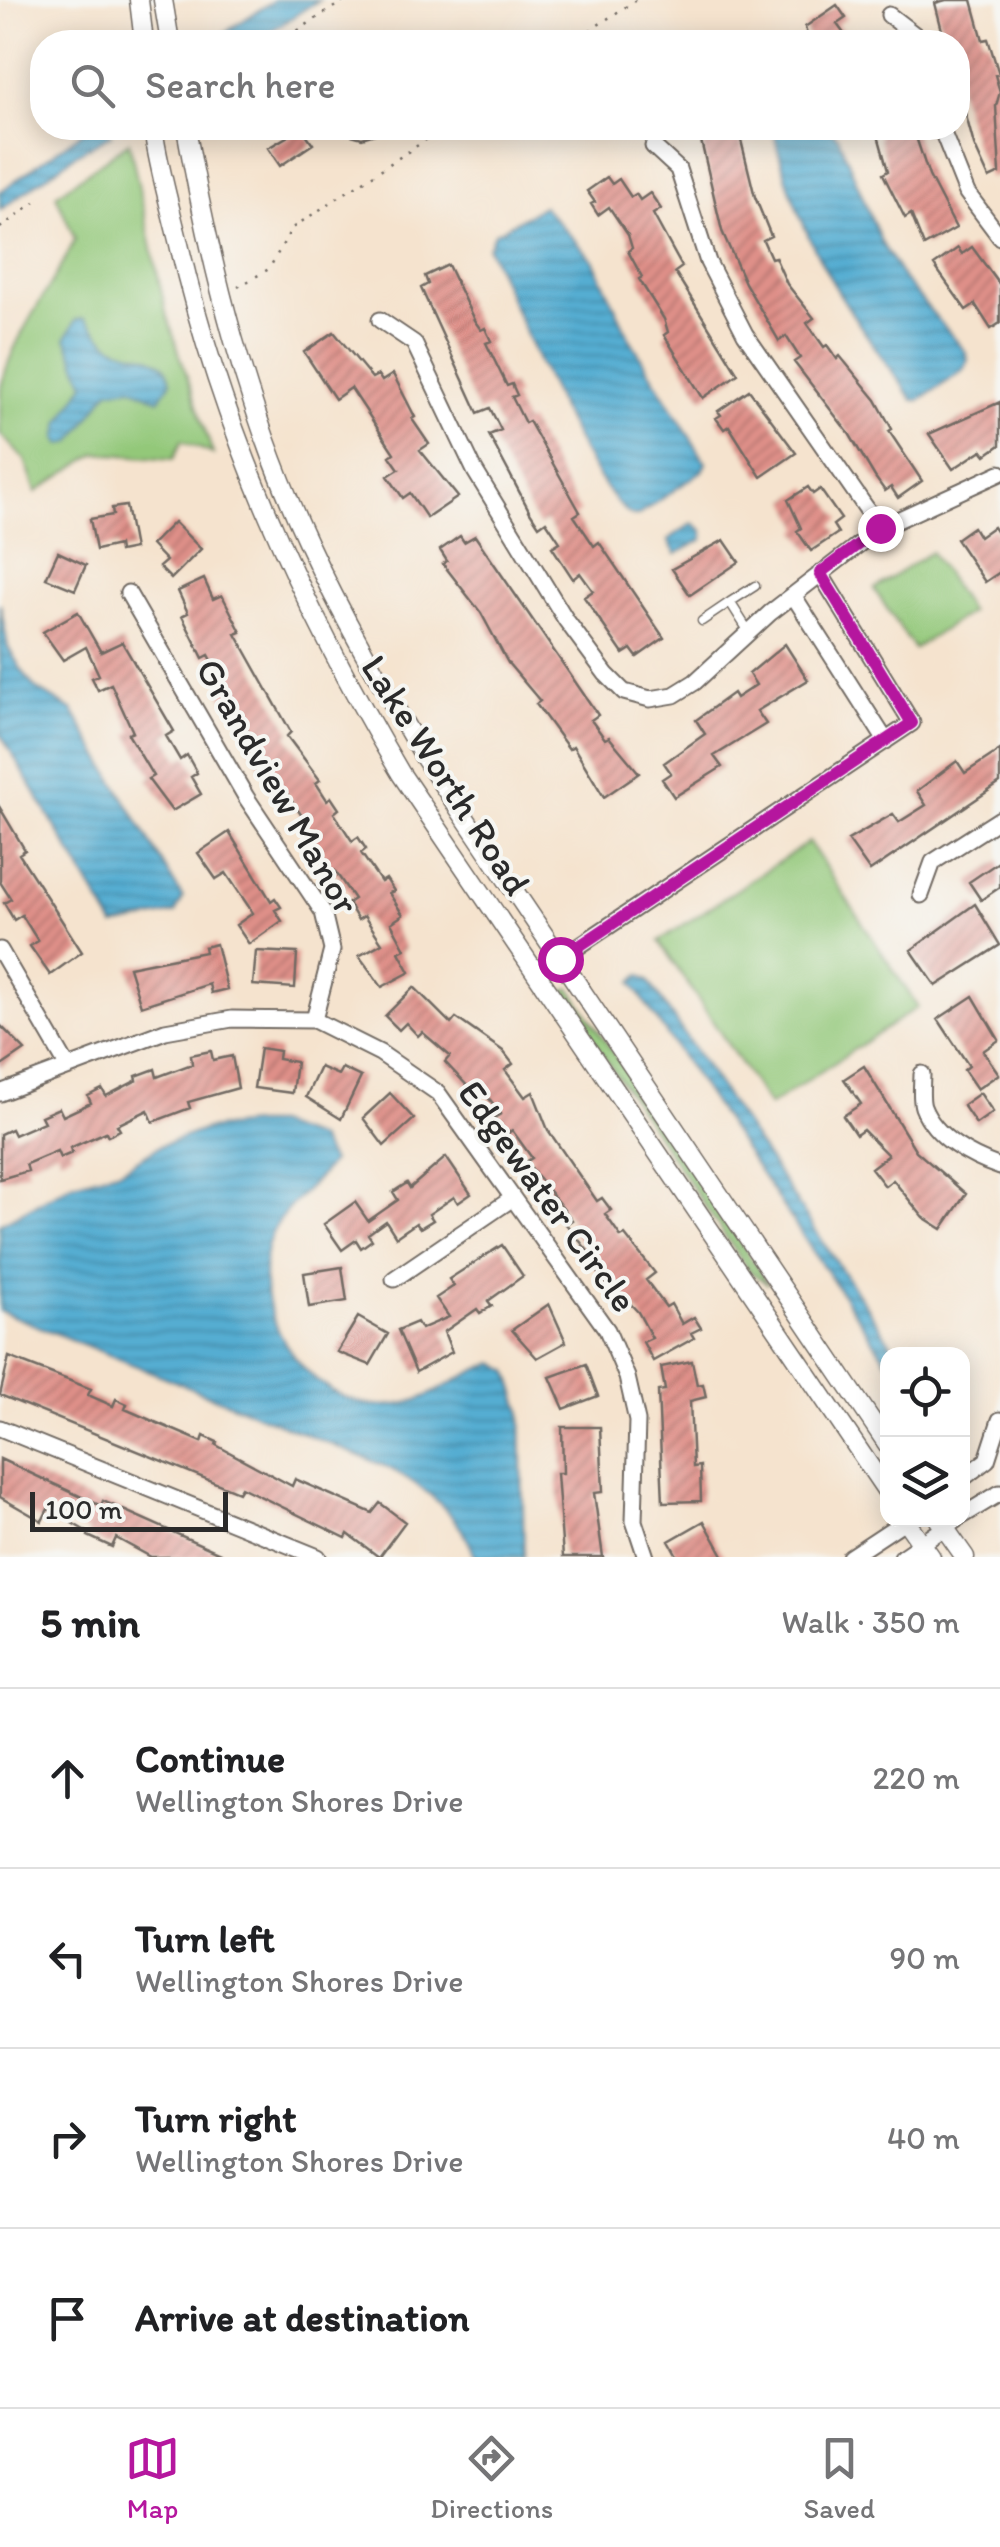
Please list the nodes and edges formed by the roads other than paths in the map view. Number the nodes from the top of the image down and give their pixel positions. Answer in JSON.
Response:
{"nodes":[{"id":1,"x":139,"y":0,"type":"edge"},
{"id":2,"x":163,"y":0,"type":"edge"},
{"id":3,"x":889,"y":15,"type":"dead end"},
{"id":4,"x":143,"y":30,"type":"edge"},
{"id":5,"x":168,"y":30,"type":"edge"},
{"id":6,"x":908,"y":30,"type":"edge"},
{"id":7,"x":157,"y":140,"type":"edge"},
{"id":8,"x":188,"y":140,"type":"edge"},
{"id":9,"x":947,"y":140,"type":"edge"},
{"id":10,"x":653,"y":146,"type":"dead end"},
{"id":11,"x":1000,"y":237,"type":"edge"},
{"id":12,"x":380,"y":320,"type":"dead end"},
{"id":13,"x":1000,"y":473,"type":"edge"},
{"id":14,"x":880,"y":528,"type":"junction"},
{"id":15,"x":820,"y":573,"type":"junction"},
{"id":16,"x":756,"y":586,"type":"dead end"},
{"id":17,"x":128,"y":592,"type":"dead end"},
{"id":18,"x":793,"y":595,"type":"junction"},
{"id":19,"x":730,"y":602,"type":"junction"},
{"id":20,"x":702,"y":620,"type":"dead end"},
{"id":21,"x":749,"y":632,"type":"junction"},
{"id":22,"x":886,"y":740,"type":"junction"},
{"id":23,"x":1000,"y":819,"type":"edge"},
{"id":24,"x":921,"y":894,"type":"dead end"},
{"id":25,"x":0,"y":950,"type":"edge"},
{"id":26,"x":560,"y":959,"type":"junction"},
{"id":27,"x":537,"y":974,"type":"junction"},
{"id":28,"x":314,"y":1020,"type":"junction"},
{"id":29,"x":68,"y":1066,"type":"junction"},
{"id":30,"x":922,"y":1074,"type":"dead end"},
{"id":31,"x":0,"y":1093,"type":"edge"},
{"id":32,"x":1000,"y":1168,"type":"edge"},
{"id":33,"x":513,"y":1198,"type":"junction"},
{"id":34,"x":394,"y":1280,"type":"dead end"},
{"id":35,"x":0,"y":1428,"type":"edge"},
{"id":36,"x":999,"y":1431,"type":"edge"},
{"id":37,"x":883,"y":1437,"type":"edge"},
{"id":38,"x":970,"y":1473,"type":"edge"},
{"id":39,"x":880,"y":1481,"type":"edge"},
{"id":40,"x":1000,"y":1493,"type":"edge"},
{"id":41,"x":970,"y":1510,"type":"edge"},
{"id":42,"x":895,"y":1527,"type":"edge"},
{"id":43,"x":911,"y":1527,"type":"edge"},
{"id":44,"x":945,"y":1527,"type":"edge"},
{"id":45,"x":954,"y":1527,"type":"edge"},
{"id":46,"x":926,"y":1550,"type":"edge"},
{"id":47,"x":318,"y":1557,"type":"edge"},
{"id":48,"x":646,"y":1557,"type":"edge"},
{"id":49,"x":850,"y":1557,"type":"edge"},
{"id":50,"x":902,"y":1557,"type":"edge"},
{"id":51,"x":965,"y":1557,"type":"edge"}],
"edges":[{"from":1,"to":4,"type":"street"},
{"from":2,"to":5,"type":"street"},
{"from":3,"to":6,"type":"street"},
{"from":7,"to":27,"type":"street","name":"Lake Worth Road"},
{"from":8,"to":26,"type":"street","name":"Lake Worth Road"},
{"from":9,"to":11,"type":"street"},
{"from":10,"to":14,"type":"street"},
{"from":12,"to":21,"type":"street"},
{"from":13,"to":14,"type":"street"},
{"from":14,"to":15,"type":"street"},
{"from":15,"to":18,"type":"street"},
{"from":15,"to":22,"type":"street"},
{"from":16,"to":19,"type":"lane"},
{"from":17,"to":28,"type":"street","name":"Grandview Manor"},
{"from":18,"to":21,"type":"street"},
{"from":18,"to":22,"type":"street"},
{"from":19,"to":20,"type":"lane"},
{"from":19,"to":21,"type":"lane"},
{"from":22,"to":26,"type":"street"},
{"from":23,"to":24,"type":"street"},
{"from":25,"to":29,"type":"street"},
{"from":26,"to":27,"type":"street"},
{"from":26,"to":37,"type":"street","name":"Lake Worth Road"},
{"from":27,"to":39,"type":"street","name":"Lake Worth Road"},
{"from":28,"to":29,"type":"street","name":"Edgewater Circle"},
{"from":28,"to":33,"type":"street","name":"Edgewater Circle"},
{"from":29,"to":31,"type":"street","name":"Edgewater Circle"},
{"from":30,"to":32,"type":"street"},
{"from":33,"to":34,"type":"street"},
{"from":33,"to":48,"type":"street","name":"Edgewater Circle"},
{"from":35,"to":47,"type":"street"},
{"from":36,"to":38,"type":"street"},
{"from":40,"to":41,"type":"street"},
{"from":42,"to":49,"type":"street"},
{"from":43,"to":46,"type":"street"},
{"from":44,"to":46,"type":"street"},
{"from":45,"to":51,"type":"street"},
{"from":46,"to":50,"type":"street"}]}
